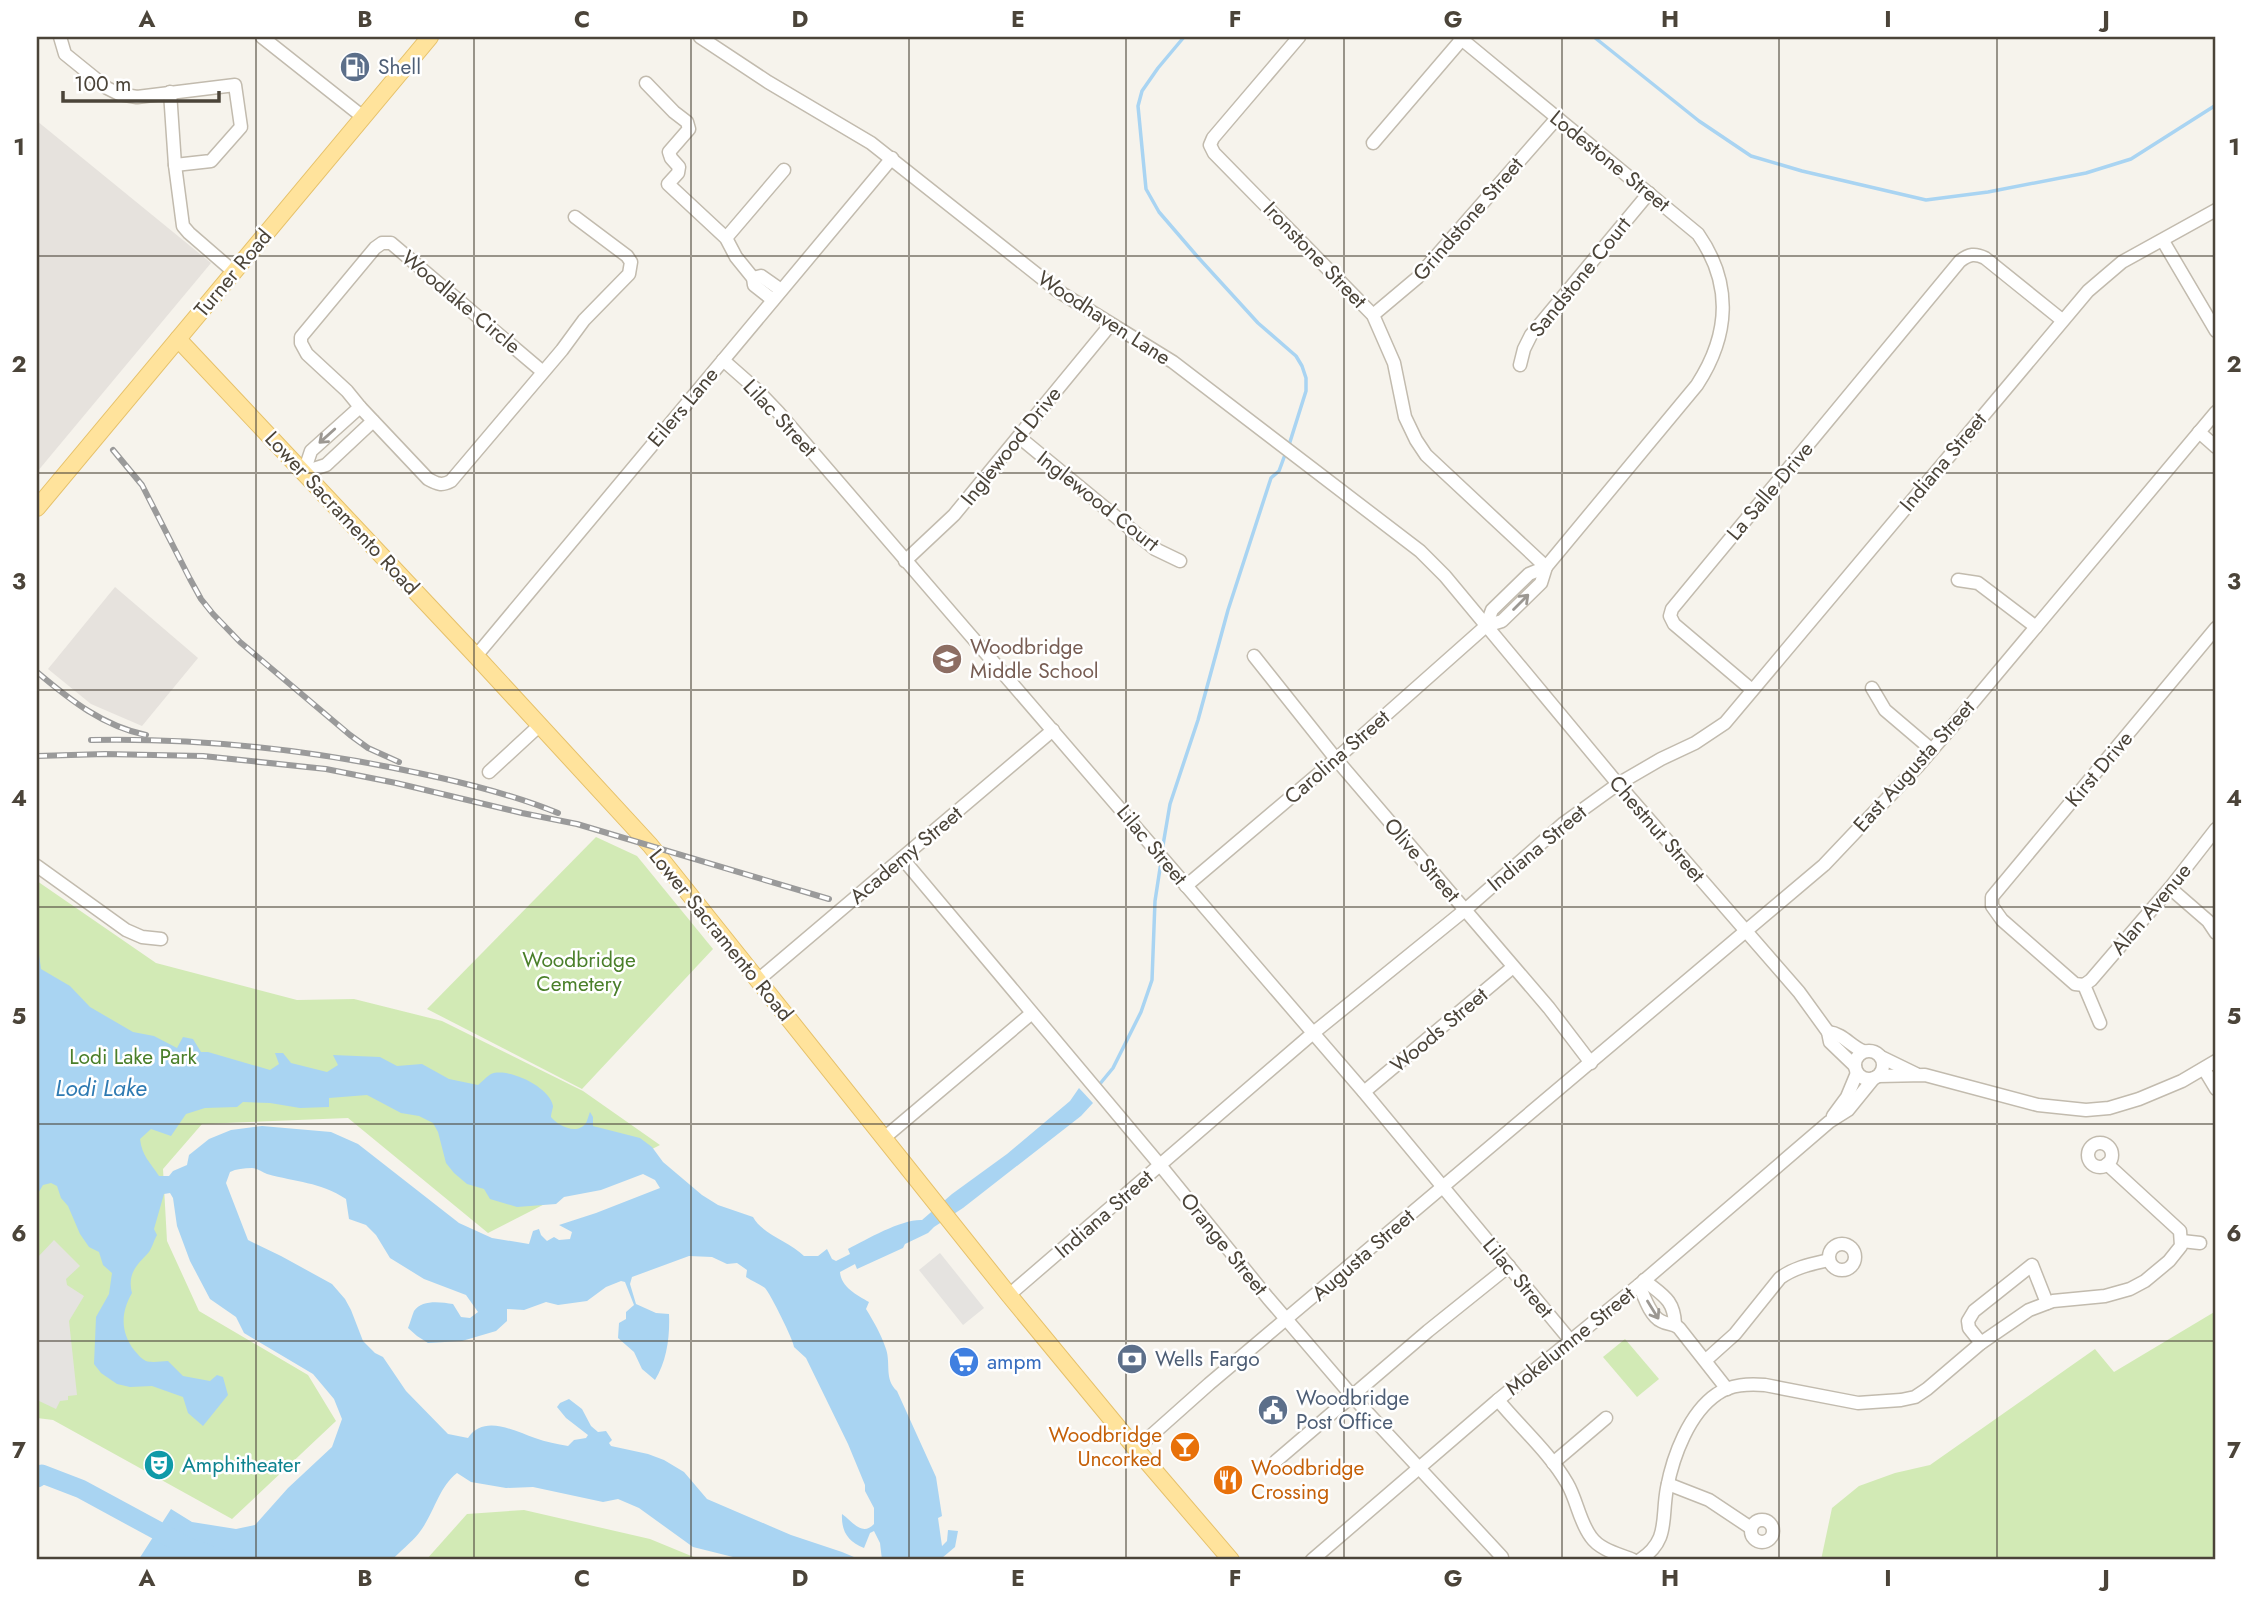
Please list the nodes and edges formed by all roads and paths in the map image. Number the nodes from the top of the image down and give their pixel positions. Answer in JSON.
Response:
{"nodes":[{"id":1,"x":60,"y":37,"type":"edge"},
{"id":2,"x":262,"y":37,"type":"edge"},
{"id":3,"x":430,"y":37,"type":"edge"},
{"id":4,"x":700,"y":37,"type":"edge"},
{"id":5,"x":1299,"y":37,"type":"edge"},
{"id":6,"x":1460,"y":38,"type":"edge"},
{"id":7,"x":646,"y":83,"type":"dead end"},
{"id":8,"x":170,"y":92,"type":"junction"},
{"id":9,"x":363,"y":117,"type":"junction"},
{"id":10,"x":1557,"y":118,"type":"junction"},
{"id":11,"x":1373,"y":143,"type":"dead end"},
{"id":12,"x":892,"y":158,"type":"junction"},
{"id":13,"x":176,"y":165,"type":"junction"},
{"id":14,"x":784,"y":170,"type":"dead end"},
{"id":15,"x":1649,"y":192,"type":"junction"},
{"id":16,"x":2216,"y":210,"type":"edge"},
{"id":17,"x":575,"y":217,"type":"dead end"},
{"id":18,"x":726,"y":238,"type":"junction"},
{"id":19,"x":2164,"y":241,"type":"junction"},
{"id":20,"x":234,"y":272,"type":"junction"},
{"id":21,"x":777,"y":295,"type":"junction"},
{"id":22,"x":1723,"y":310,"type":"joint"},
{"id":23,"x":1373,"y":315,"type":"junction"},
{"id":24,"x":2062,"y":320,"type":"junction"},
{"id":25,"x":1111,"y":324,"type":"junction"},
{"id":26,"x":2216,"y":331,"type":"edge"},
{"id":27,"x":178,"y":339,"type":"junction"},
{"id":28,"x":723,"y":360,"type":"junction"},
{"id":29,"x":1520,"y":365,"type":"dead end"},
{"id":30,"x":543,"y":372,"type":"junction"},
{"id":31,"x":360,"y":407,"type":"junction"},
{"id":32,"x":2216,"y":412,"type":"edge"},
{"id":33,"x":373,"y":421,"type":"junction"},
{"id":34,"x":2199,"y":432,"type":"junction"},
{"id":35,"x":1019,"y":437,"type":"junction"},
{"id":36,"x":2216,"y":447,"type":"edge"},
{"id":37,"x":304,"y":472,"type":"junction"},
{"id":38,"x":37,"y":508,"type":"edge"},
{"id":39,"x":905,"y":561,"type":"junction"},
{"id":40,"x":1180,"y":561,"type":"dead end"},
{"id":41,"x":1546,"y":567,"type":"junction"},
{"id":42,"x":1958,"y":580,"type":"dead end"},
{"id":43,"x":1486,"y":626,"type":"junction"},
{"id":44,"x":2036,"y":626,"type":"junction"},
{"id":45,"x":2216,"y":628,"type":"edge"},
{"id":46,"x":476,"y":656,"type":"junction"},
{"id":47,"x":1254,"y":656,"type":"dead end"},
{"id":48,"x":1872,"y":688,"type":"dead end"},
{"id":49,"x":1752,"y":690,"type":"junction"},
{"id":50,"x":540,"y":725,"type":"junction"},
{"id":51,"x":1053,"y":730,"type":"junction"},
{"id":52,"x":1932,"y":750,"type":"junction"},
{"id":53,"x":1336,"y":759,"type":"junction"},
{"id":54,"x":489,"y":772,"type":"dead end"},
{"id":55,"x":1618,"y":784,"type":"junction"},
{"id":56,"x":2216,"y":829,"type":"edge"},
{"id":57,"x":902,"y":858,"type":"junction"},
{"id":58,"x":37,"y":866,"type":"edge"},
{"id":59,"x":1186,"y":886,"type":"junction"},
{"id":60,"x":2170,"y":888,"type":"junction"},
{"id":61,"x":1465,"y":910,"type":"junction"},
{"id":62,"x":1746,"y":931,"type":"junction"},
{"id":63,"x":2216,"y":933,"type":"edge"},
{"id":64,"x":161,"y":939,"type":"dead end"},
{"id":65,"x":1513,"y":967,"type":"junction"},
{"id":66,"x":758,"y":980,"type":"junction"},
{"id":67,"x":2084,"y":985,"type":"junction"},
{"id":68,"x":1032,"y":1013,"type":"junction"},
{"id":69,"x":2100,"y":1023,"type":"dead end"},
{"id":70,"x":1828,"y":1032,"type":"junction"},
{"id":71,"x":1312,"y":1034,"type":"junction"},
{"id":72,"x":1863,"y":1051,"type":"junction"},
{"id":73,"x":1881,"y":1057,"type":"junction"},
{"id":74,"x":2216,"y":1061,"type":"edge"},
{"id":75,"x":1591,"y":1063,"type":"junction"},
{"id":76,"x":2204,"y":1069,"type":"junction"},
{"id":77,"x":1856,"y":1070,"type":"junction"},
{"id":78,"x":1916,"y":1074,"type":"junction"},
{"id":79,"x":1876,"y":1077,"type":"junction"},
{"id":80,"x":2216,"y":1089,"type":"edge"},
{"id":81,"x":1364,"y":1092,"type":"junction"},
{"id":82,"x":1829,"y":1122,"type":"junction"},
{"id":83,"x":884,"y":1138,"type":"junction"},
{"id":84,"x":2107,"y":1164,"type":"dead end"},
{"id":85,"x":1160,"y":1165,"type":"junction"},
{"id":86,"x":1442,"y":1187,"type":"junction"},
{"id":87,"x":2182,"y":1241,"type":"junction"},
{"id":88,"x":2200,"y":1243,"type":"dead end"},
{"id":89,"x":1829,"y":1260,"type":"dead end"},
{"id":90,"x":1509,"y":1266,"type":"junction"},
{"id":91,"x":1641,"y":1282,"type":"junction"},
{"id":92,"x":1009,"y":1295,"type":"junction"},
{"id":93,"x":2047,"y":1303,"type":"junction"},
{"id":94,"x":1287,"y":1320,"type":"junction"},
{"id":95,"x":1675,"y":1324,"type":"junction"},
{"id":96,"x":1570,"y":1340,"type":"junction"},
{"id":97,"x":1982,"y":1343,"type":"junction"},
{"id":98,"x":1706,"y":1360,"type":"junction"},
{"id":99,"x":1727,"y":1389,"type":"junction"},
{"id":100,"x":1353,"y":1397,"type":"junction"},
{"id":101,"x":1498,"y":1400,"type":"junction"},
{"id":102,"x":1606,"y":1418,"type":"dead end"},
{"id":103,"x":1136,"y":1449,"type":"junction"},
{"id":104,"x":1276,"y":1461,"type":"dead end"},
{"id":105,"x":1553,"y":1463,"type":"junction"},
{"id":106,"x":1418,"y":1469,"type":"junction"},
{"id":107,"x":1668,"y":1484,"type":"junction"},
{"id":108,"x":1751,"y":1528,"type":"dead end"},
{"id":109,"x":1502,"y":1557,"type":"dead end"},
{"id":110,"x":1231,"y":1560,"type":"edge"},
{"id":111,"x":1312,"y":1560,"type":"edge"},
{"id":112,"x":1633,"y":1560,"type":"edge"},
{"id":113,"x":1640,"y":1560,"type":"edge"}],
"edges":[{"from":1,"to":8,"type":"street"},
{"from":2,"to":9,"type":"street"},
{"from":3,"to":9,"type":"main road","name":"Turner Road"},
{"from":4,"to":12,"type":"street","name":"Woodhaven Lane"},
{"from":5,"to":23,"type":"street","name":"Ironstone Street"},
{"from":6,"to":10,"type":"street","name":"Lodestone Street"},
{"from":6,"to":11,"type":"street"},
{"from":7,"to":18,"type":"street"},
{"from":8,"to":13,"type":"street"},
{"from":8,"to":13,"type":"street"},
{"from":9,"to":20,"type":"main road","name":"Turner Road"},
{"from":10,"to":15,"type":"street","name":"Lodestone Street"},
{"from":10,"to":23,"type":"street","name":"Grindstone Street"},
{"from":12,"to":21,"type":"street","name":"Eilers Lane"},
{"from":12,"to":25,"type":"street","name":"Woodhaven Lane"},
{"from":13,"to":20,"type":"street"},
{"from":14,"to":18,"type":"street"},
{"from":15,"to":22,"type":"street","name":"Lodestone Street"},
{"from":15,"to":29,"type":"street","name":"Sandstone Court"},
{"from":16,"to":19,"type":"street","name":"Indiana Street"},
{"from":17,"to":30,"type":"street","name":"Woodlake Circle"},
{"from":18,"to":21,"type":"street"},
{"from":19,"to":24,"type":"street","name":"Indiana Street"},
{"from":19,"to":26,"type":"street"},
{"from":20,"to":27,"type":"main road","name":"Turner Road"},
{"from":21,"to":28,"type":"street","name":"Eilers Lane"},
{"from":22,"to":41,"type":"street","name":"Carolina Street"},
{"from":23,"to":41,"type":"street","name":"Ironstone Street"},
{"from":24,"to":49,"type":"street","name":"Indiana Street"},
{"from":24,"to":49,"type":"street","name":"La Salle Drive"},
{"from":25,"to":35,"type":"street","name":"Inglewood Drive"},
{"from":25,"to":43,"type":"street","name":"Woodhaven Lane"},
{"from":27,"to":37,"type":"main road","name":"Lower Sacramento Road"},
{"from":27,"to":38,"type":"main road","name":"Turner Road"},
{"from":28,"to":39,"type":"street","name":"Lilac Street"},
{"from":28,"to":46,"type":"street","name":"Eilers Lane"},
{"from":30,"to":31,"type":"street","name":"Woodlake Circle"},
{"from":30,"to":33,"type":"street","name":"Woodlake Circle"},
{"from":31,"to":33,"type":"street","name":"Woodlake Circle"},
{"from":31,"to":37,"type":"street","one_way":true},
{"from":32,"to":34,"type":"street","name":"East Augusta Street"},
{"from":33,"to":37,"type":"street"},
{"from":34,"to":36,"type":"street"},
{"from":34,"to":44,"type":"street","name":"East Augusta Street"},
{"from":35,"to":39,"type":"street","name":"Inglewood Drive"},
{"from":35,"to":40,"type":"street","name":"Inglewood Court"},
{"from":37,"to":46,"type":"main road","name":"Lower Sacramento Road"},
{"from":39,"to":51,"type":"street","name":"Lilac Street"},
{"from":41,"to":43,"type":"street","name":"Carolina Street"},
{"from":42,"to":44,"type":"street"},
{"from":43,"to":53,"type":"street","name":"Carolina Street"},
{"from":43,"to":55,"type":"street","name":"Chestnut Street"},
{"from":44,"to":52,"type":"street","name":"East Augusta Street"},
{"from":45,"to":67,"type":"street","name":"Kirst Drive"},
{"from":46,"to":50,"type":"main road","name":"Lower Sacramento Road"},
{"from":47,"to":53,"type":"street","name":"Olive Street"},
{"from":48,"to":52,"type":"street"},
{"from":49,"to":55,"type":"street","name":"Indiana Street"},
{"from":50,"to":54,"type":"street"},
{"from":50,"to":66,"type":"main road","name":"Lower Sacramento Road"},
{"from":51,"to":57,"type":"street","name":"Academy Street"},
{"from":51,"to":59,"type":"street","name":"Lilac Street"},
{"from":52,"to":62,"type":"street","name":"East Augusta Street"},
{"from":53,"to":59,"type":"street","name":"Carolina Street"},
{"from":53,"to":61,"type":"street","name":"Olive Street"},
{"from":55,"to":61,"type":"street","name":"Indiana Street"},
{"from":55,"to":62,"type":"street","name":"Chestnut Street"},
{"from":56,"to":60,"type":"street","name":"Alan Avenue"},
{"from":57,"to":66,"type":"street","name":"Academy Street"},
{"from":57,"to":68,"type":"street","name":"Orange Street"},
{"from":58,"to":64,"type":"street"},
{"from":59,"to":71,"type":"street","name":"Lilac Street"},
{"from":60,"to":63,"type":"street"},
{"from":60,"to":67,"type":"street","name":"Alan Avenue"},
{"from":61,"to":65,"type":"street","name":"Olive Street"},
{"from":61,"to":71,"type":"street","name":"Indiana Street"},
{"from":62,"to":70,"type":"street","name":"Chestnut Street"},
{"from":62,"to":75,"type":"street","name":"East Augusta Street"},
{"from":65,"to":75,"type":"street","name":"Olive Street"},
{"from":65,"to":81,"type":"street","name":"Woods Street"},
{"from":66,"to":83,"type":"main road","name":"Lower Sacramento Road"},
{"from":67,"to":69,"type":"street"},
{"from":68,"to":83,"type":"street"},
{"from":68,"to":85,"type":"street","name":"Orange Street"},
{"from":70,"to":72,"type":"street","name":"Chestnut Street"},
{"from":70,"to":77,"type":"street","name":"Chestnut Street"},
{"from":71,"to":81,"type":"street","name":"Lilac Street"},
{"from":71,"to":85,"type":"street","name":"Indiana Street"},
{"from":72,"to":73,"type":"street"},
{"from":72,"to":77,"type":"street"},
{"from":73,"to":78,"type":"street"},
{"from":73,"to":79,"type":"street"},
{"from":74,"to":76,"type":"street"},
{"from":75,"to":86,"type":"street","name":"Augusta Street"},
{"from":76,"to":78,"type":"street"},
{"from":76,"to":80,"type":"street"},
{"from":77,"to":79,"type":"street"},
{"from":77,"to":82,"type":"street","name":"Mokelumne Street"},
{"from":78,"to":79,"type":"street"},
{"from":79,"to":82,"type":"street","name":"Mokelumne Street"},
{"from":81,"to":86,"type":"street","name":"Lilac Street"},
{"from":82,"to":91,"type":"street","name":"Mokelumne Street"},
{"from":83,"to":92,"type":"main road","name":"Lower Sacramento Road"},
{"from":84,"to":87,"type":"street"},
{"from":85,"to":92,"type":"street","name":"Indiana Street"},
{"from":85,"to":94,"type":"street","name":"Orange Street"},
{"from":86,"to":90,"type":"street","name":"Lilac Street"},
{"from":86,"to":94,"type":"street","name":"Augusta Street"},
{"from":87,"to":88,"type":"street"},
{"from":87,"to":93,"type":"street"},
{"from":89,"to":98,"type":"street"},
{"from":90,"to":96,"type":"street","name":"Lilac Street"},
{"from":90,"to":100,"type":"street"},
{"from":91,"to":95,"type":"street"},
{"from":91,"to":95,"type":"street","one_way":true},
{"from":91,"to":96,"type":"street","name":"Mokelumne Street"},
{"from":92,"to":103,"type":"main road","name":"Lower Sacramento Road"},
{"from":93,"to":97,"type":"street"},
{"from":93,"to":97,"type":"street"},
{"from":94,"to":100,"type":"street","name":"Orange Street"},
{"from":94,"to":103,"type":"street","name":"Augusta Street"},
{"from":95,"to":98,"type":"street"},
{"from":96,"to":101,"type":"street","name":"Mokelumne Street"},
{"from":97,"to":99,"type":"street"},
{"from":98,"to":99,"type":"street"},
{"from":99,"to":107,"type":"street"},
{"from":100,"to":104,"type":"street"},
{"from":100,"to":106,"type":"street","name":"Orange Street"},
{"from":101,"to":105,"type":"street"},
{"from":101,"to":106,"type":"street","name":"Mokelumne Street"},
{"from":102,"to":105,"type":"street"},
{"from":103,"to":110,"type":"main road","name":"Lower Sacramento Road"},
{"from":105,"to":112,"type":"street"},
{"from":106,"to":109,"type":"street","name":"Orange Street"},
{"from":106,"to":111,"type":"street","name":"Mokelumne Street"},
{"from":107,"to":108,"type":"street"},
{"from":107,"to":113,"type":"street"}]}
